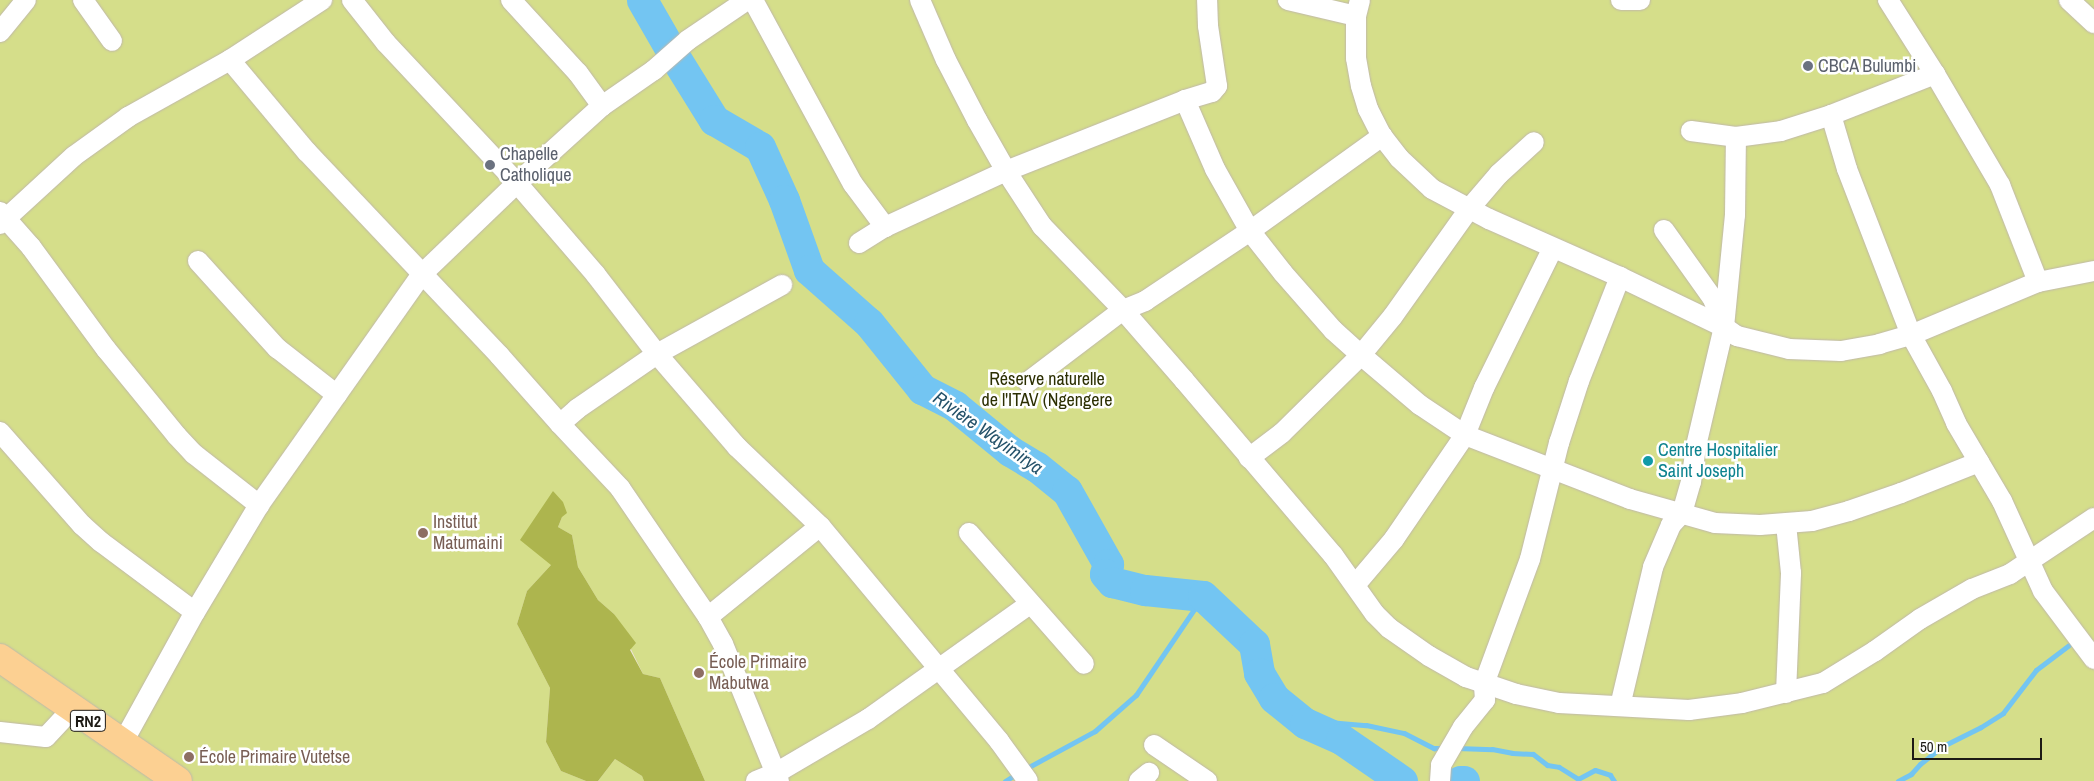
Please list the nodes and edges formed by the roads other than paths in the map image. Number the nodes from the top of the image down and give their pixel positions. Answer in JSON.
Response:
{"nodes":[{"id":1,"x":26,"y":0,"type":"edge"},
{"id":2,"x":83,"y":0,"type":"edge"},
{"id":3,"x":322,"y":0,"type":"edge"},
{"id":4,"x":352,"y":0,"type":"edge"},
{"id":5,"x":511,"y":0,"type":"edge"},
{"id":6,"x":747,"y":0,"type":"edge"},
{"id":7,"x":753,"y":0,"type":"edge"},
{"id":8,"x":920,"y":0,"type":"edge"},
{"id":9,"x":1207,"y":0,"type":"edge"},
{"id":10,"x":1288,"y":0,"type":"edge"},
{"id":11,"x":1888,"y":0,"type":"edge"},
{"id":12,"x":2069,"y":0,"type":"edge"},
{"id":13,"x":1358,"y":8,"type":"edge"},
{"id":14,"x":2094,"y":23,"type":"edge"},
{"id":15,"x":0,"y":32,"type":"edge"},
{"id":16,"x":112,"y":41,"type":"dead end"},
{"id":17,"x":230,"y":60,"type":"junction"},
{"id":18,"x":1935,"y":74,"type":"junction"},
{"id":19,"x":1185,"y":100,"type":"junction"},
{"id":20,"x":602,"y":106,"type":"junction"},
{"id":21,"x":1831,"y":115,"type":"junction"},
{"id":22,"x":1692,"y":131,"type":"dead end"},
{"id":23,"x":1382,"y":136,"type":"junction"},
{"id":24,"x":1736,"y":136,"type":"junction"},
{"id":25,"x":1534,"y":142,"type":"dead end"},
{"id":26,"x":1006,"y":172,"type":"junction"},
{"id":27,"x":517,"y":183,"type":"junction"},
{"id":28,"x":1469,"y":210,"type":"junction"},
{"id":29,"x":2,"y":218,"type":"edge"},
{"id":30,"x":885,"y":228,"type":"junction"},
{"id":31,"x":1664,"y":230,"type":"dead end"},
{"id":32,"x":1250,"y":231,"type":"junction"},
{"id":33,"x":859,"y":243,"type":"dead end"},
{"id":34,"x":1553,"y":248,"type":"junction"},
{"id":35,"x":198,"y":262,"type":"dead end"},
{"id":36,"x":2094,"y":271,"type":"edge"},
{"id":37,"x":422,"y":274,"type":"junction"},
{"id":38,"x":1620,"y":277,"type":"junction"},
{"id":39,"x":2038,"y":282,"type":"junction"},
{"id":40,"x":782,"y":285,"type":"dead end"},
{"id":41,"x":1123,"y":310,"type":"junction"},
{"id":42,"x":1724,"y":327,"type":"junction"},
{"id":43,"x":1911,"y":334,"type":"junction"},
{"id":44,"x":657,"y":354,"type":"junction"},
{"id":45,"x":1360,"y":355,"type":"junction"},
{"id":46,"x":1028,"y":382,"type":"dead end"},
{"id":47,"x":337,"y":395,"type":"junction"},
{"id":48,"x":560,"y":424,"type":"junction"},
{"id":49,"x":0,"y":432,"type":"edge"},
{"id":50,"x":1465,"y":434,"type":"junction"},
{"id":51,"x":1249,"y":458,"type":"junction"},
{"id":52,"x":1980,"y":462,"type":"junction"},
{"id":53,"x":1553,"y":470,"type":"junction"},
{"id":54,"x":260,"y":505,"type":"junction"},
{"id":55,"x":1682,"y":513,"type":"junction"},
{"id":56,"x":2094,"y":518,"type":"edge"},
{"id":57,"x":1786,"y":524,"type":"junction"},
{"id":58,"x":820,"y":526,"type":"junction"},
{"id":59,"x":969,"y":533,"type":"dead end"},
{"id":60,"x":2030,"y":562,"type":"junction"},
{"id":61,"x":1356,"y":584,"type":"junction"},
{"id":62,"x":1030,"y":604,"type":"junction"},
{"id":63,"x":195,"y":612,"type":"junction"},
{"id":64,"x":708,"y":618,"type":"junction"},
{"id":65,"x":0,"y":658,"type":"edge"},
{"id":66,"x":2094,"y":659,"type":"edge"},
{"id":67,"x":1084,"y":664,"type":"dead end"},
{"id":68,"x":938,"y":670,"type":"junction"},
{"id":69,"x":1484,"y":684,"type":"junction"},
{"id":70,"x":1786,"y":693,"type":"junction"},
{"id":71,"x":1620,"y":706,"type":"junction"},
{"id":72,"x":72,"y":709,"type":"junction"},
{"id":73,"x":0,"y":732,"type":"edge"},
{"id":74,"x":122,"y":744,"type":"junction"},
{"id":75,"x":1154,"y":745,"type":"dead end"},
{"id":76,"x":778,"y":777,"type":"edge"},
{"id":77,"x":178,"y":781,"type":"edge"},
{"id":78,"x":756,"y":781,"type":"edge"},
{"id":79,"x":1028,"y":781,"type":"edge"},
{"id":80,"x":1207,"y":781,"type":"edge"},
{"id":81,"x":1440,"y":781,"type":"edge"}],
"edges":[{"from":1,"to":15,"type":"street"},
{"from":2,"to":16,"type":"street"},
{"from":3,"to":17,"type":"street"},
{"from":4,"to":27,"type":"street"},
{"from":5,"to":20,"type":"street"},
{"from":6,"to":20,"type":"street"},
{"from":7,"to":30,"type":"street"},
{"from":8,"to":26,"type":"street"},
{"from":9,"to":19,"type":"street"},
{"from":10,"to":13,"type":"street"},
{"from":11,"to":18,"type":"street"},
{"from":12,"to":14,"type":"street"},
{"from":13,"to":23,"type":"street"},
{"from":17,"to":29,"type":"street"},
{"from":17,"to":37,"type":"street"},
{"from":18,"to":21,"type":"street"},
{"from":18,"to":39,"type":"street"},
{"from":19,"to":26,"type":"street"},
{"from":19,"to":32,"type":"street"},
{"from":20,"to":27,"type":"street"},
{"from":21,"to":24,"type":"street"},
{"from":21,"to":43,"type":"street"},
{"from":22,"to":24,"type":"street"},
{"from":23,"to":28,"type":"street"},
{"from":23,"to":32,"type":"street"},
{"from":24,"to":42,"type":"street"},
{"from":25,"to":28,"type":"street"},
{"from":26,"to":30,"type":"street"},
{"from":26,"to":41,"type":"street"},
{"from":27,"to":37,"type":"street"},
{"from":27,"to":44,"type":"street"},
{"from":28,"to":34,"type":"street"},
{"from":28,"to":45,"type":"street"},
{"from":29,"to":54,"type":"street"},
{"from":30,"to":33,"type":"street"},
{"from":31,"to":42,"type":"street"},
{"from":32,"to":41,"type":"street"},
{"from":32,"to":45,"type":"street"},
{"from":34,"to":38,"type":"street"},
{"from":34,"to":50,"type":"street"},
{"from":35,"to":47,"type":"street"},
{"from":36,"to":39,"type":"street"},
{"from":37,"to":47,"type":"street"},
{"from":37,"to":48,"type":"street"},
{"from":38,"to":42,"type":"street"},
{"from":38,"to":53,"type":"street"},
{"from":39,"to":43,"type":"street"},
{"from":40,"to":44,"type":"street"},
{"from":41,"to":46,"type":"street"},
{"from":41,"to":51,"type":"street"},
{"from":42,"to":43,"type":"street"},
{"from":42,"to":55,"type":"street"},
{"from":43,"to":52,"type":"street"},
{"from":44,"to":48,"type":"street"},
{"from":44,"to":58,"type":"street"},
{"from":45,"to":50,"type":"street"},
{"from":45,"to":51,"type":"street"},
{"from":47,"to":54,"type":"street"},
{"from":48,"to":64,"type":"street"},
{"from":49,"to":63,"type":"street"},
{"from":50,"to":53,"type":"street"},
{"from":50,"to":61,"type":"street"},
{"from":51,"to":61,"type":"street"},
{"from":52,"to":57,"type":"street"},
{"from":52,"to":60,"type":"street"},
{"from":53,"to":55,"type":"street"},
{"from":53,"to":69,"type":"street"},
{"from":54,"to":63,"type":"street"},
{"from":55,"to":57,"type":"street"},
{"from":55,"to":71,"type":"street"},
{"from":56,"to":60,"type":"street"},
{"from":57,"to":70,"type":"street"},
{"from":58,"to":64,"type":"street"},
{"from":58,"to":68,"type":"street"},
{"from":59,"to":62,"type":"street"},
{"from":60,"to":66,"type":"street"},
{"from":60,"to":70,"type":"street"},
{"from":61,"to":69,"type":"street"},
{"from":62,"to":67,"type":"street"},
{"from":62,"to":68,"type":"street"},
{"from":63,"to":74,"type":"street"},
{"from":64,"to":76,"type":"street"},
{"from":65,"to":72,"type":"highway","number":"RN2"},
{"from":68,"to":76,"type":"street"},
{"from":68,"to":79,"type":"street"},
{"from":69,"to":71,"type":"street"},
{"from":69,"to":81,"type":"street"},
{"from":70,"to":71,"type":"street"},
{"from":72,"to":73,"type":"street"},
{"from":72,"to":74,"type":"highway","number":"RN2"},
{"from":74,"to":77,"type":"highway","number":"RN2"},
{"from":75,"to":80,"type":"street"},
{"from":76,"to":78,"type":"street"}]}
